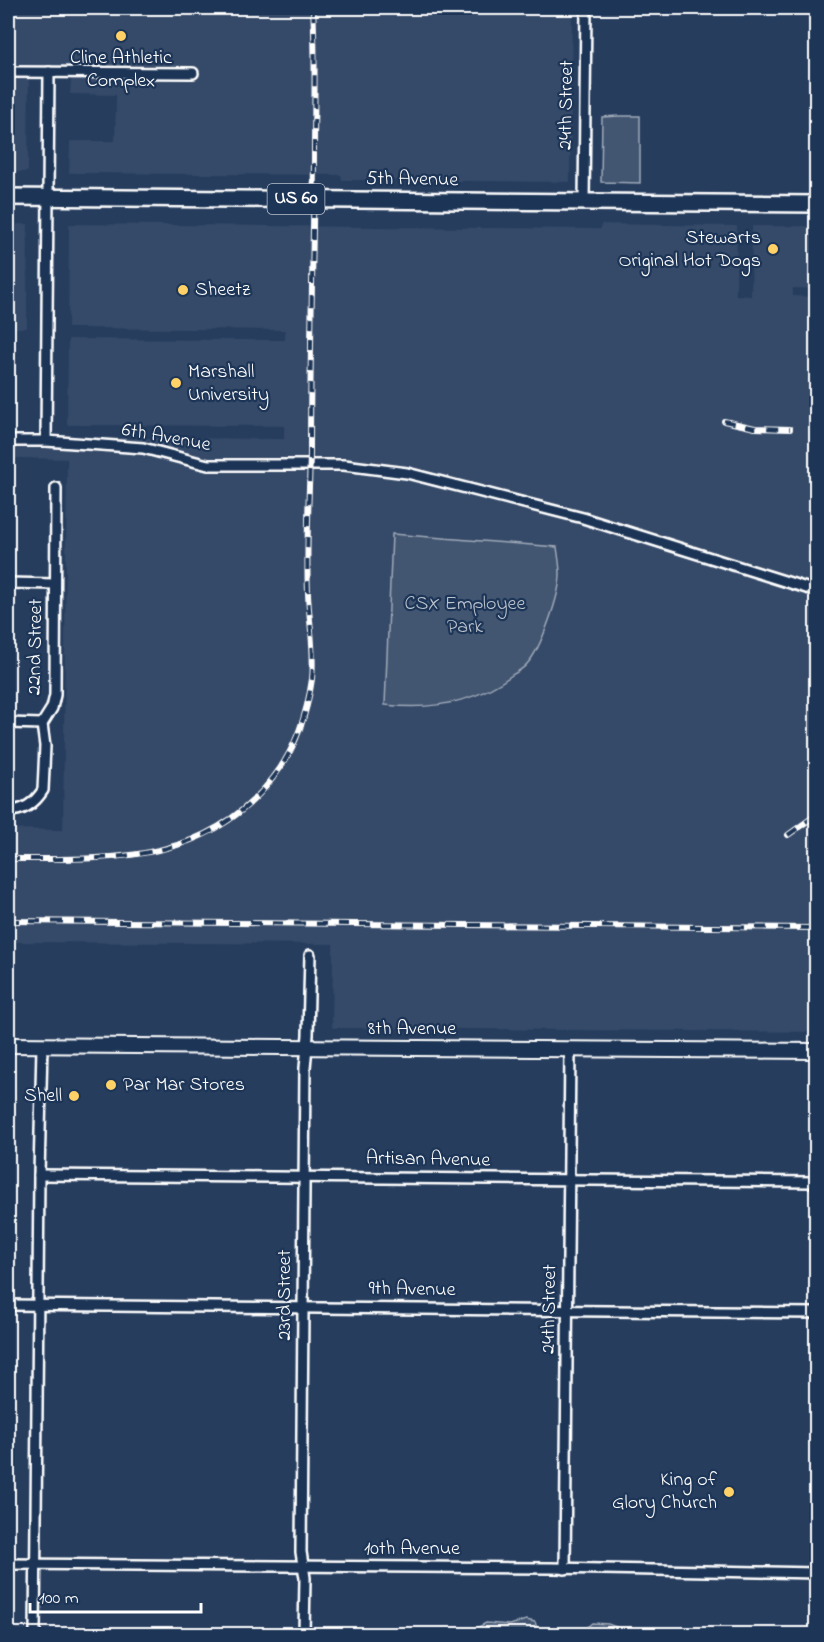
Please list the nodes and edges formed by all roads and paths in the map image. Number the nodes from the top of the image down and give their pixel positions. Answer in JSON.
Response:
{"nodes":[{"id":1,"x":586,"y":8,"type":"edge"},
{"id":2,"x":8,"y":72,"type":"edge"},
{"id":3,"x":49,"y":72,"type":"junction"},
{"id":4,"x":192,"y":73,"type":"dead end"},
{"id":5,"x":8,"y":197,"type":"edge"},
{"id":6,"x":49,"y":197,"type":"junction"},
{"id":7,"x":584,"y":202,"type":"junction"},
{"id":8,"x":816,"y":204,"type":"edge"},
{"id":9,"x":8,"y":441,"type":"edge"},
{"id":10,"x":46,"y":441,"type":"junction"},
{"id":11,"x":56,"y":488,"type":"dead end"},
{"id":12,"x":8,"y":584,"type":"edge"},
{"id":13,"x":55,"y":584,"type":"junction"},
{"id":14,"x":816,"y":591,"type":"edge"},
{"id":15,"x":8,"y":723,"type":"edge"},
{"id":16,"x":42,"y":724,"type":"junction"},
{"id":17,"x":8,"y":811,"type":"edge"},
{"id":18,"x":310,"y":955,"type":"dead end"},
{"id":19,"x":8,"y":1045,"type":"edge"},
{"id":20,"x":42,"y":1046,"type":"junction"},
{"id":21,"x":308,"y":1048,"type":"junction"},
{"id":22,"x":570,"y":1050,"type":"junction"},
{"id":23,"x":816,"y":1051,"type":"edge"},
{"id":24,"x":39,"y":1175,"type":"junction"},
{"id":25,"x":304,"y":1177,"type":"junction"},
{"id":26,"x":569,"y":1180,"type":"junction"},
{"id":27,"x":816,"y":1182,"type":"edge"},
{"id":28,"x":8,"y":1305,"type":"edge"},
{"id":29,"x":38,"y":1305,"type":"junction"},
{"id":30,"x":303,"y":1307,"type":"junction"},
{"id":31,"x":568,"y":1310,"type":"junction"},
{"id":32,"x":816,"y":1313,"type":"edge"},
{"id":33,"x":8,"y":1564,"type":"edge"},
{"id":34,"x":36,"y":1565,"type":"junction"},
{"id":35,"x":303,"y":1567,"type":"junction"},
{"id":36,"x":565,"y":1569,"type":"junction"},
{"id":37,"x":816,"y":1573,"type":"edge"},
{"id":38,"x":35,"y":1635,"type":"edge"},
{"id":39,"x":304,"y":1635,"type":"edge"}],
"edges":[{"from":1,"to":7,"type":"street","name":"24th Street"},
{"from":2,"to":3,"type":"street"},
{"from":3,"to":4,"type":"street"},
{"from":3,"to":6,"type":"street"},
{"from":5,"to":6,"type":"main road","name":"5th Avenue","number":"US 60"},
{"from":6,"to":7,"type":"main road","name":"5th Avenue","number":"US 60"},
{"from":6,"to":10,"type":"street"},
{"from":7,"to":8,"type":"main road","name":"5th Avenue","number":"US 60"},
{"from":9,"to":10,"type":"street","name":"6th Avenue"},
{"from":10,"to":14,"type":"street","name":"6th Avenue"},
{"from":11,"to":13,"type":"street","name":"22nd Street"},
{"from":12,"to":13,"type":"street"},
{"from":13,"to":16,"type":"street","name":"22nd Street"},
{"from":15,"to":16,"type":"street"},
{"from":16,"to":17,"type":"street","name":"22nd Street"},
{"from":18,"to":21,"type":"street","name":"23rd Street"},
{"from":19,"to":20,"type":"main road","name":"8th Avenue"},
{"from":20,"to":21,"type":"main road","name":"8th Avenue"},
{"from":20,"to":24,"type":"street"},
{"from":21,"to":22,"type":"main road","name":"8th Avenue"},
{"from":21,"to":25,"type":"street","name":"23rd Street"},
{"from":22,"to":23,"type":"main road","name":"8th Avenue"},
{"from":22,"to":26,"type":"street","name":"24th Street"},
{"from":24,"to":25,"type":"street","name":"Artisan Avenue"},
{"from":24,"to":29,"type":"street"},
{"from":25,"to":26,"type":"street","name":"Artisan Avenue"},
{"from":25,"to":30,"type":"street","name":"23rd Street"},
{"from":26,"to":27,"type":"street","name":"Artisan Avenue"},
{"from":26,"to":31,"type":"street","name":"24th Street"},
{"from":28,"to":29,"type":"street","name":"9th Avenue"},
{"from":29,"to":30,"type":"street","name":"9th Avenue"},
{"from":29,"to":34,"type":"street"},
{"from":30,"to":31,"type":"street","name":"9th Avenue"},
{"from":30,"to":35,"type":"street","name":"23rd Street"},
{"from":31,"to":32,"type":"street","name":"9th Avenue"},
{"from":31,"to":36,"type":"street","name":"24th Street"},
{"from":33,"to":34,"type":"street","name":"10th Avenue"},
{"from":34,"to":35,"type":"street","name":"10th Avenue"},
{"from":34,"to":38,"type":"street"},
{"from":35,"to":36,"type":"street","name":"10th Avenue"},
{"from":35,"to":39,"type":"street","name":"23rd Street"},
{"from":36,"to":37,"type":"street","name":"10th Avenue"}]}
